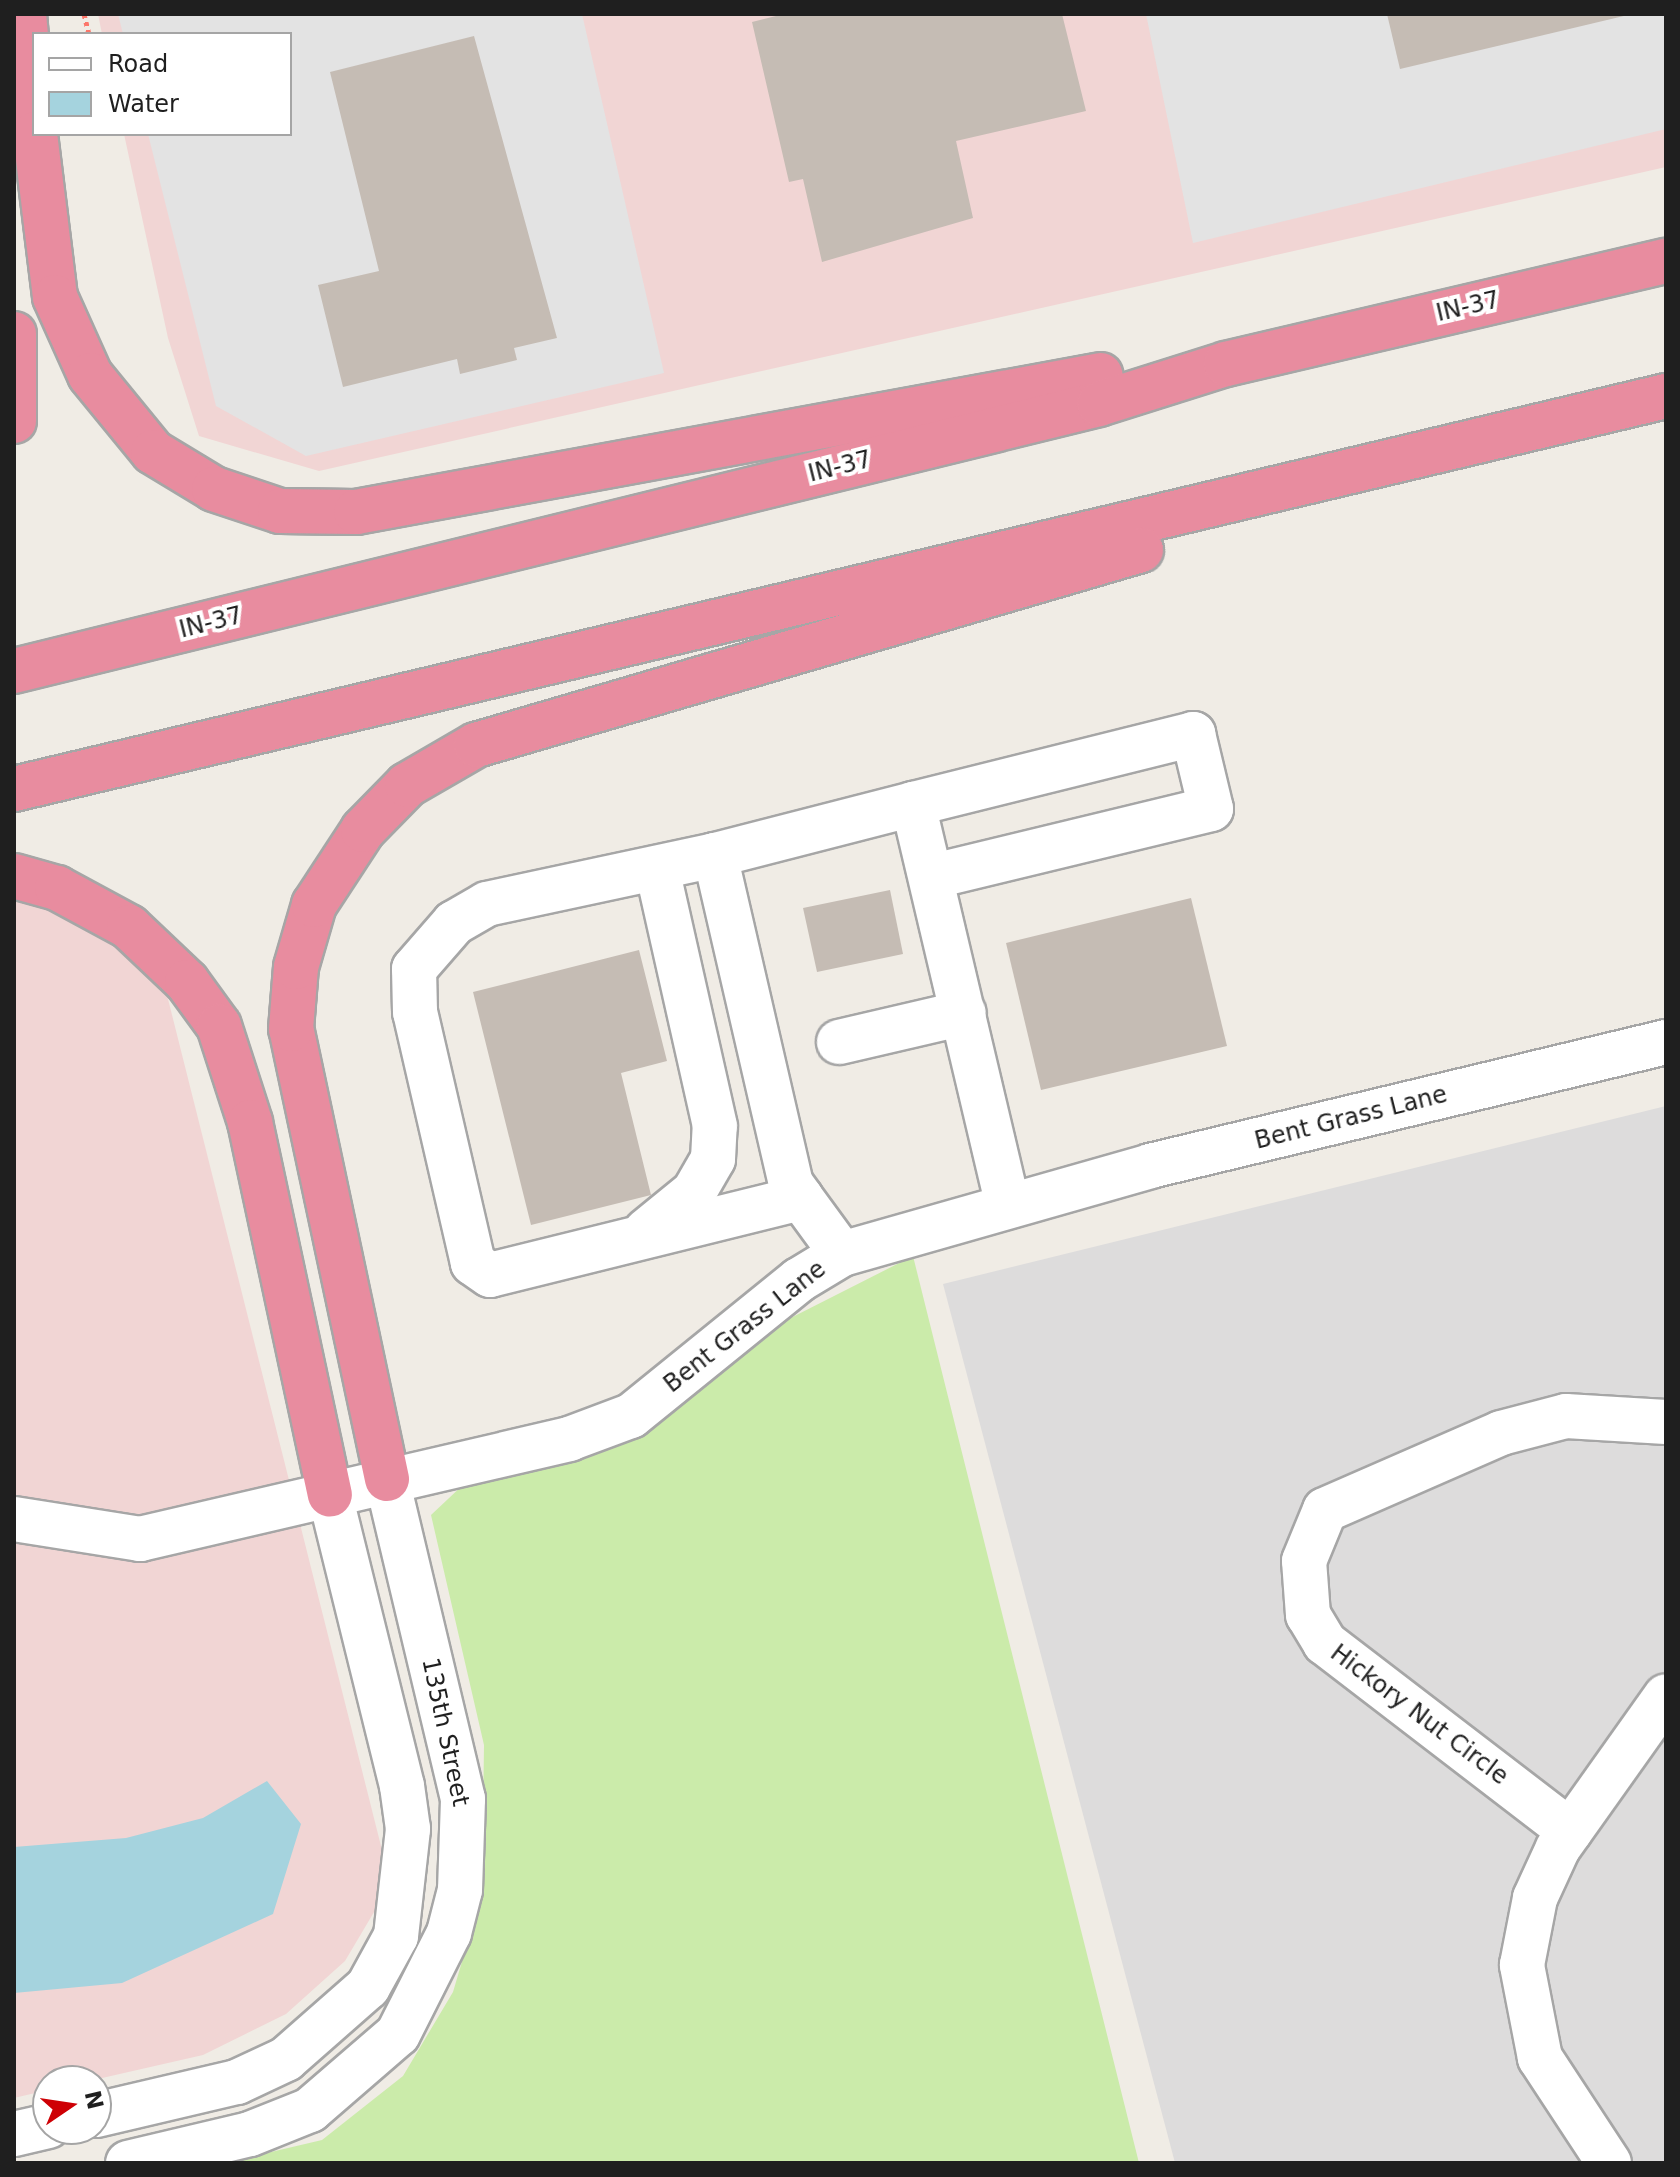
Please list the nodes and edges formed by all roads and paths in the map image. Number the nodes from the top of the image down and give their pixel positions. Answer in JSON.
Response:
{"nodes":[{"id":1,"x":24,"y":14,"type":"edge"},
{"id":2,"x":32,"y":103,"type":"edge"},
{"id":3,"x":35,"y":136,"type":"edge"},
{"id":4,"x":1666,"y":261,"type":"edge"},
{"id":5,"x":14,"y":334,"type":"edge"},
{"id":6,"x":1226,"y":364,"type":"junction"},
{"id":7,"x":1666,"y":396,"type":"edge"},
{"id":8,"x":14,"y":421,"type":"edge"},
{"id":9,"x":1298,"y":487,"type":"junction"},
{"id":10,"x":14,"y":671,"type":"edge"},
{"id":11,"x":14,"y":789,"type":"edge"},
{"id":12,"x":913,"y":804,"type":"junction"},
{"id":13,"x":715,"y":855,"type":"junction"},
{"id":14,"x":657,"y":868,"type":"junction"},
{"id":15,"x":14,"y":876,"type":"edge"},
{"id":16,"x":933,"y":876,"type":"junction"},
{"id":17,"x":964,"y":1013,"type":"junction"},
{"id":18,"x":839,"y":1042,"type":"dead end"},
{"id":19,"x":1666,"y":1042,"type":"edge"},
{"id":20,"x":801,"y":1198,"type":"junction"},
{"id":21,"x":1008,"y":1206,"type":"junction"},
{"id":22,"x":634,"y":1240,"type":"junction"},
{"id":23,"x":842,"y":1254,"type":"junction"},
{"id":24,"x":1666,"y":1422,"type":"edge"},
{"id":25,"x":387,"y":1479,"type":"junction"},
{"id":26,"x":330,"y":1495,"type":"junction"},
{"id":27,"x":14,"y":1519,"type":"edge"},
{"id":28,"x":1666,"y":1696,"type":"edge"},
{"id":29,"x":1570,"y":1831,"type":"junction"},
{"id":30,"x":112,"y":2111,"type":"edge"},
{"id":31,"x":112,"y":2133,"type":"edge"},
{"id":32,"x":126,"y":2163,"type":"edge"},
{"id":33,"x":1609,"y":2163,"type":"edge"}],
"edges":[{"from":1,"to":2,"type":"highway"},
{"from":3,"to":6,"type":"highway"},
{"from":4,"to":6,"type":"highway","name":"IN-37"},
{"from":5,"to":8,"type":"highway"},
{"from":6,"to":10,"type":"highway","name":"IN-37"},
{"from":7,"to":9,"type":"highway"},
{"from":9,"to":11,"type":"highway"},
{"from":9,"to":25,"type":"highway"},
{"from":12,"to":13,"type":"street"},
{"from":12,"to":16,"type":"street"},
{"from":12,"to":16,"type":"street"},
{"from":13,"to":14,"type":"street"},
{"from":13,"to":20,"type":"street"},
{"from":14,"to":22,"type":"street"},
{"from":14,"to":22,"type":"street"},
{"from":15,"to":26,"type":"highway"},
{"from":16,"to":17,"type":"street"},
{"from":17,"to":18,"type":"street"},
{"from":17,"to":21,"type":"street"},
{"from":19,"to":21,"type":"street","name":"Bent Grass Lane"},
{"from":20,"to":22,"type":"street"},
{"from":20,"to":23,"type":"street"},
{"from":21,"to":23,"type":"street","name":"Bent Grass Lane"},
{"from":23,"to":25,"type":"street","name":"Bent Grass Lane"},
{"from":24,"to":29,"type":"street","name":"Hickory Nut Circle"},
{"from":25,"to":26,"type":"street","name":"Bent Grass Lane"},
{"from":25,"to":32,"type":"street","name":"135th Street"},
{"from":26,"to":27,"type":"street","name":"Bent Grass Lane"},
{"from":26,"to":30,"type":"street"},
{"from":28,"to":29,"type":"street"},
{"from":29,"to":33,"type":"street"},
{"from":31,"to":32,"type":"street"}]}
